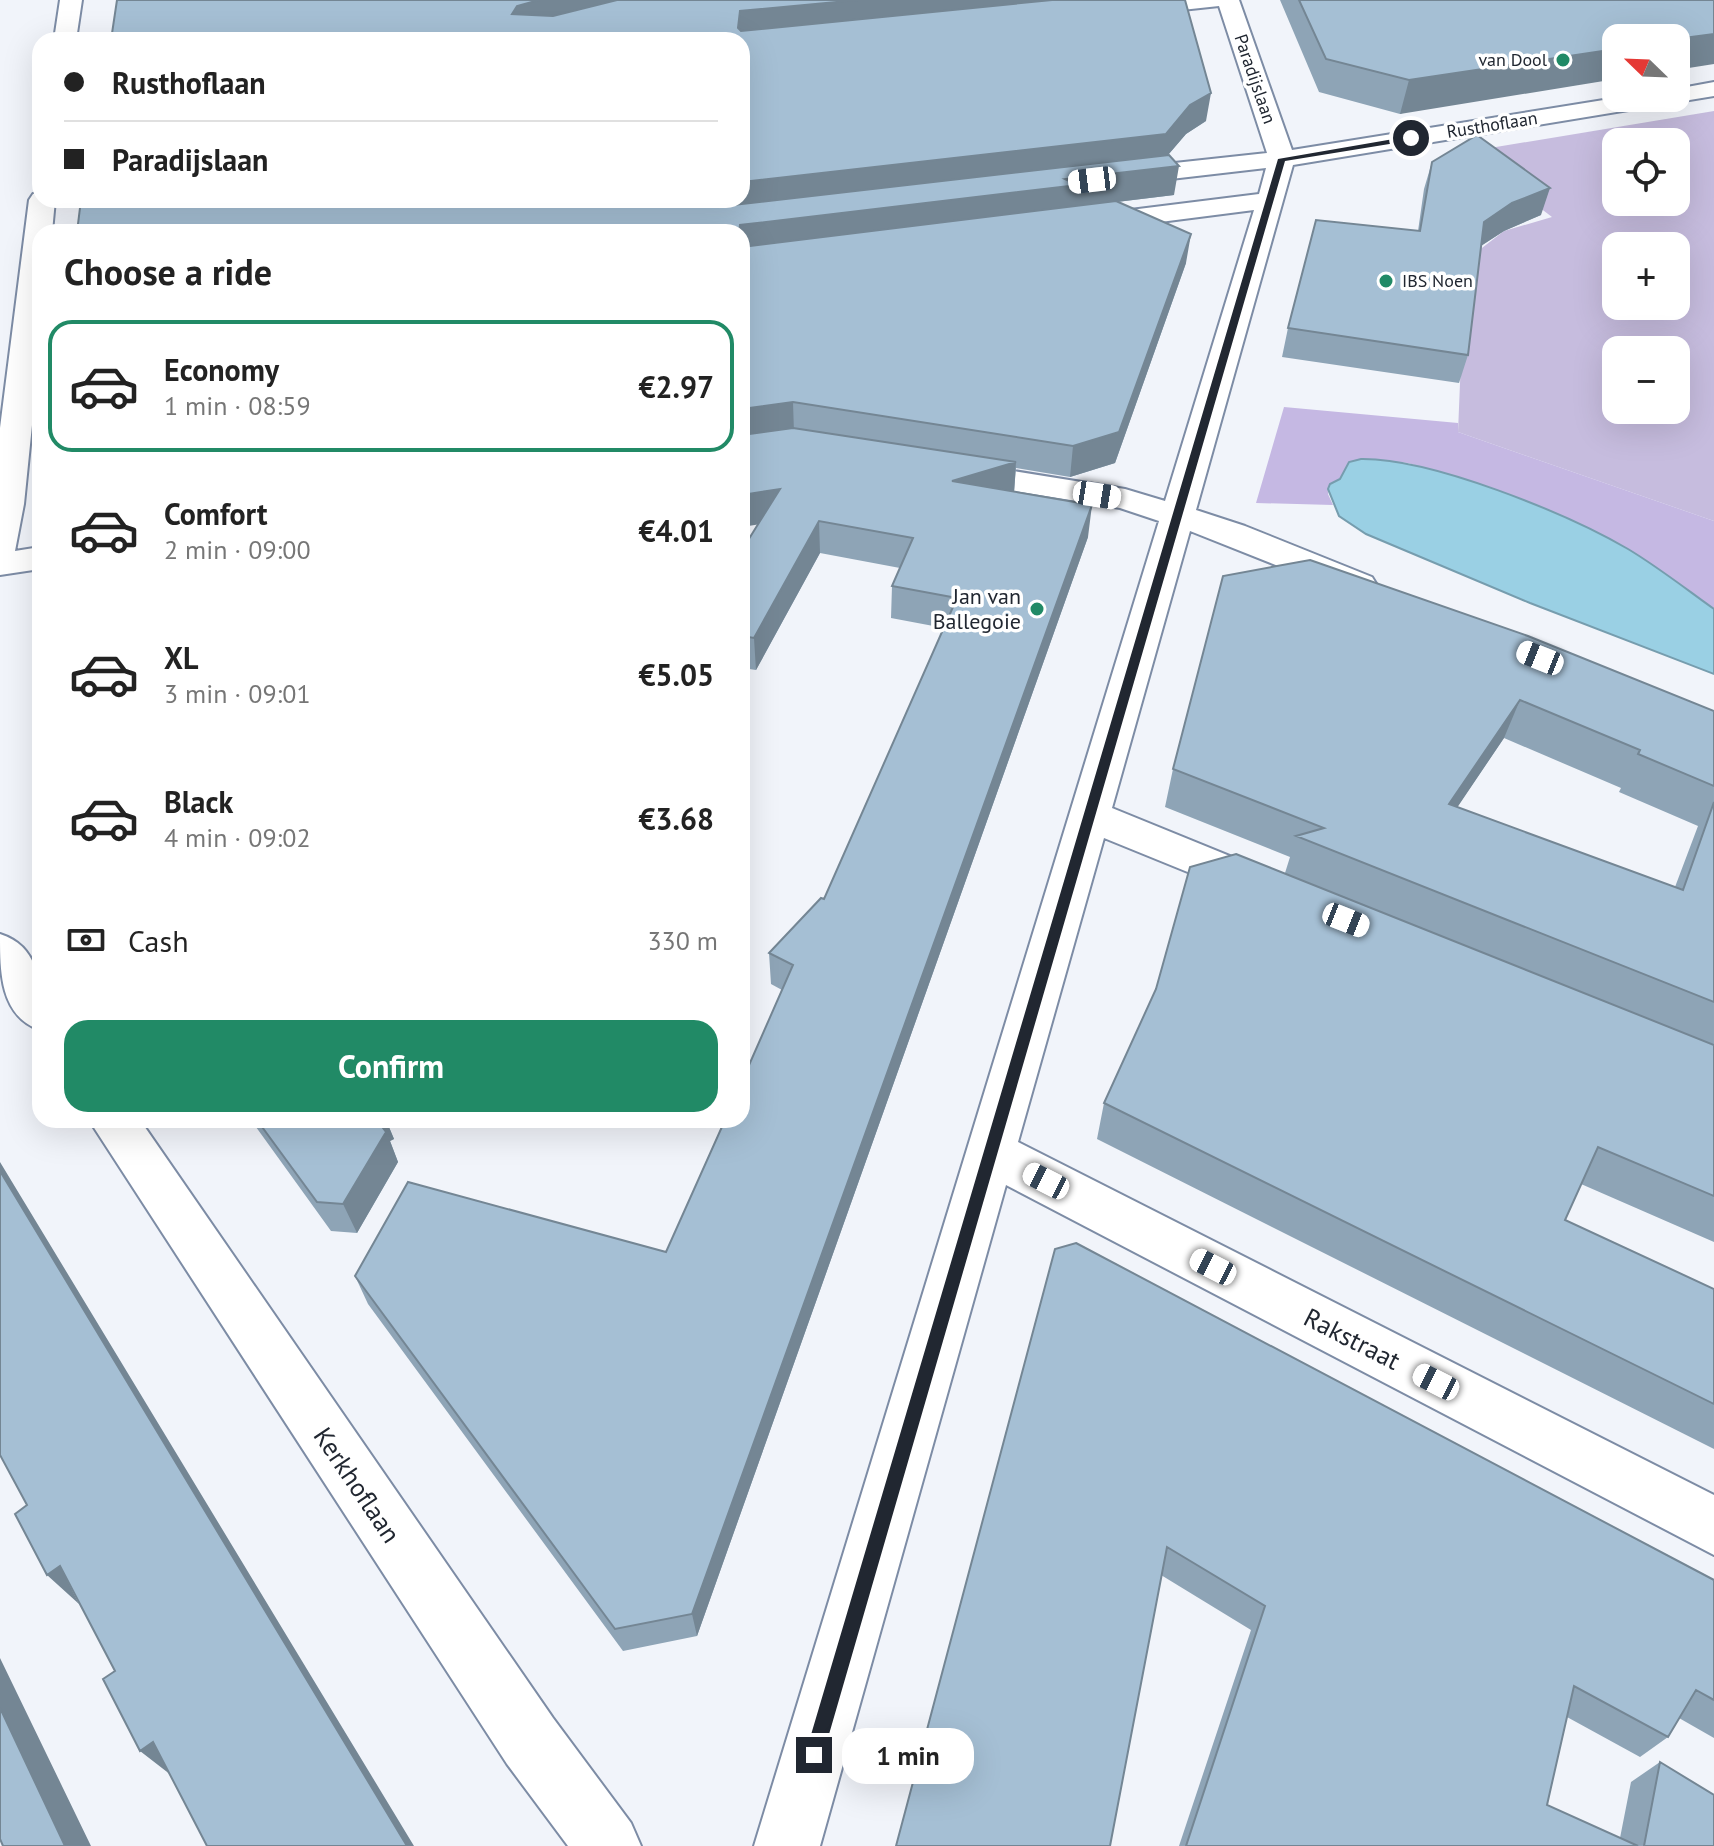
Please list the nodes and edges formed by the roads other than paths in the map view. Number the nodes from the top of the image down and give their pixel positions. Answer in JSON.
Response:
{"nodes":[{"id":1,"x":71,"y":0,"type":"edge"},
{"id":2,"x":1216,"y":0,"type":"edge"},
{"id":3,"x":1228,"y":0,"type":"edge"},
{"id":4,"x":1104,"y":11,"type":"edge"},
{"id":5,"x":66,"y":32,"type":"edge"},
{"id":6,"x":1714,"y":89,"type":"edge"},
{"id":7,"x":1690,"y":93,"type":"edge"},
{"id":8,"x":1602,"y":111,"type":"edge"},
{"id":9,"x":1092,"y":180,"type":"edge"},
{"id":10,"x":1276,"y":180,"type":"junction"},
{"id":11,"x":1069,"y":225,"type":"edge"},
{"id":12,"x":32,"y":354,"type":"edge"},
{"id":13,"x":930,"y":467,"type":"edge"},
{"id":14,"x":1179,"y":515,"type":"junction"},
{"id":15,"x":0,"y":547,"type":"edge"},
{"id":16,"x":32,"y":559,"type":"edge"},
{"id":17,"x":0,"y":564,"type":"edge"},
{"id":18,"x":1396,"y":599,"type":"edge"},
{"id":19,"x":1091,"y":816,"type":"junction"},
{"id":20,"x":1294,"y":899,"type":"edge"},
{"id":21,"x":0,"y":951,"type":"edge"},
{"id":22,"x":32,"y":1000,"type":"edge"},
{"id":23,"x":118,"y":1128,"type":"edge"},
{"id":24,"x":990,"y":1152,"type":"junction"},
{"id":25,"x":1714,"y":1526,"type":"edge"},
{"id":26,"x":608,"y":1846,"type":"edge"},
{"id":27,"x":787,"y":1846,"type":"edge"}],
"edges":[{"from":1,"to":5,"type":"street"},
{"from":2,"to":4,"type":"street"},
{"from":3,"to":10,"type":"street","name":"Paradijslaan"},
{"from":6,"to":7,"type":"street"},
{"from":8,"to":10,"type":"street","name":"Rusthoflaan"},
{"from":9,"to":10,"type":"street","name":"Rusthoflaan"},
{"from":10,"to":11,"type":"street","name":"Rusthoflaan"},
{"from":10,"to":14,"type":"street"},
{"from":12,"to":15,"type":"street"},
{"from":13,"to":14,"type":"street"},
{"from":14,"to":18,"type":"street"},
{"from":14,"to":19,"type":"street"},
{"from":16,"to":17,"type":"street"},
{"from":19,"to":20,"type":"street"},
{"from":19,"to":24,"type":"street"},
{"from":21,"to":22,"type":"street"},
{"from":23,"to":26,"type":"street","name":"Kerkhoflaan"},
{"from":24,"to":25,"type":"street","name":"Rakstraat"},
{"from":24,"to":27,"type":"street"}]}
